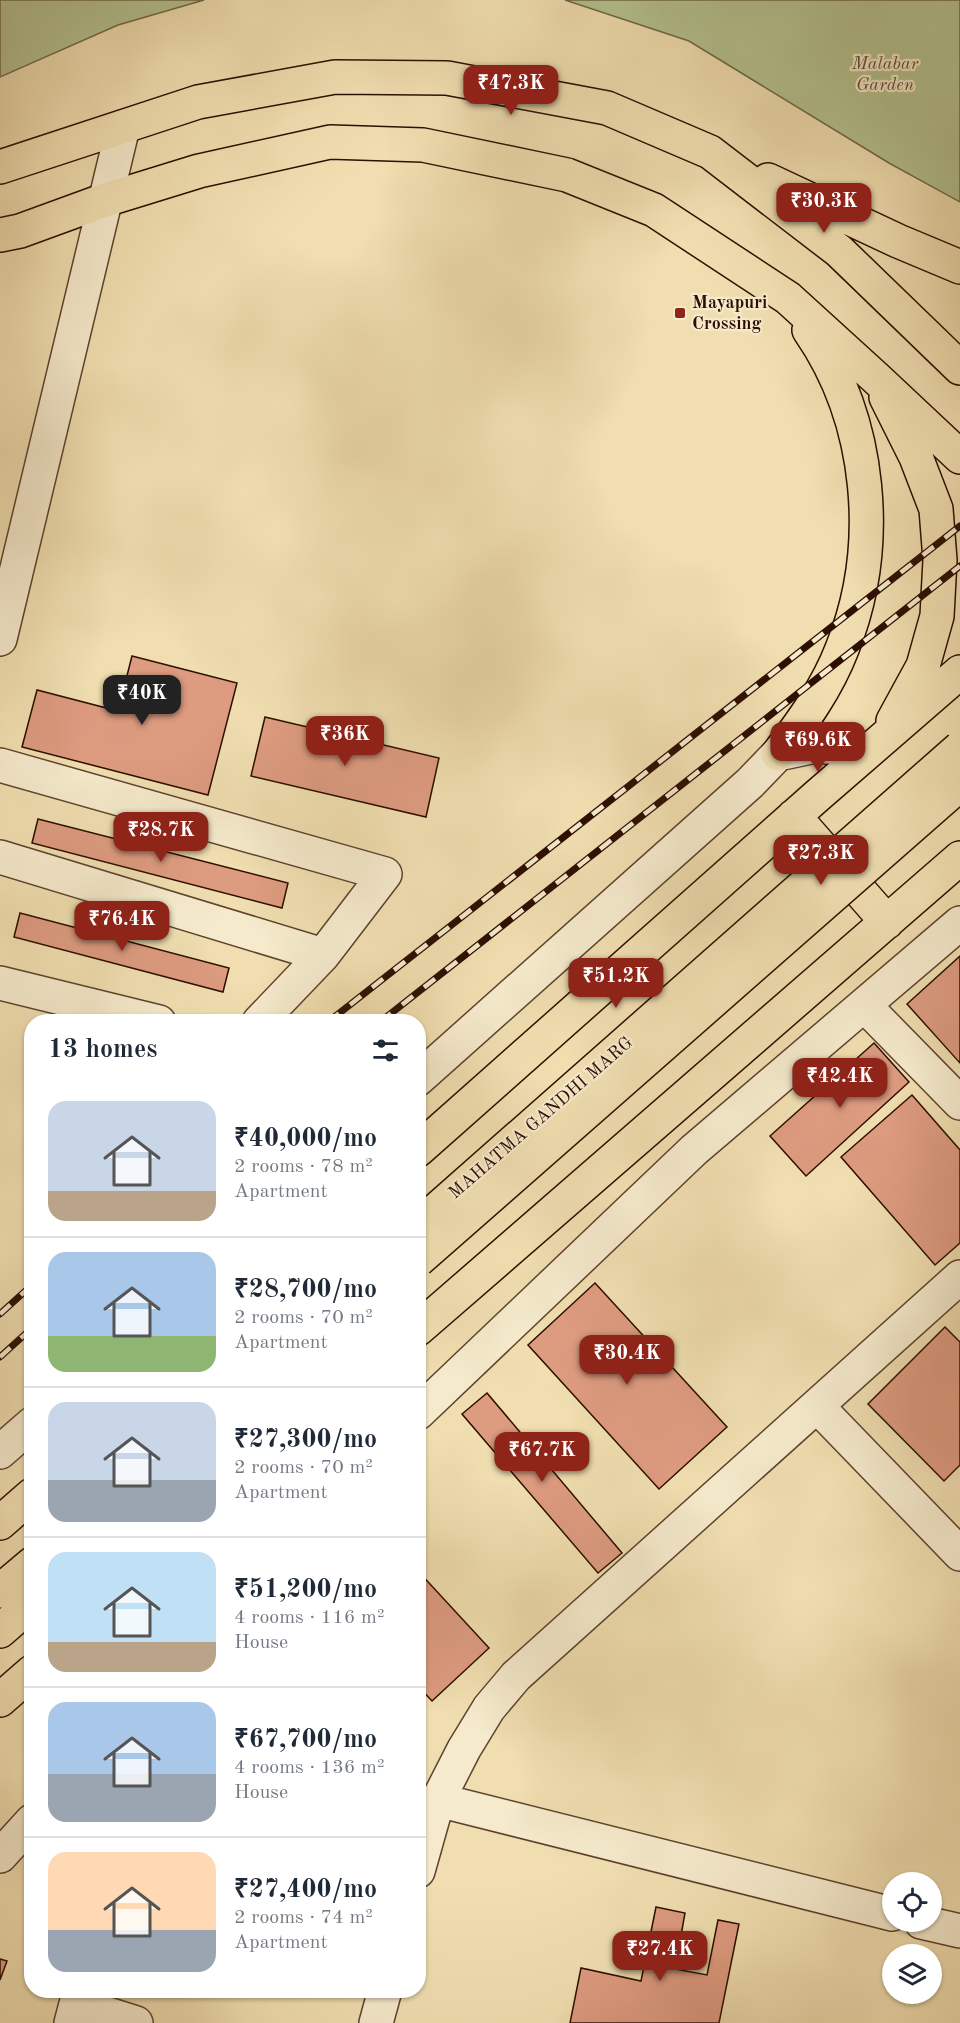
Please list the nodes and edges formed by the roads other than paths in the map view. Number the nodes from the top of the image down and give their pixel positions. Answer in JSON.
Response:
{"nodes":[{"id":1,"x":123,"y":127,"type":"junction"},
{"id":2,"x":710,"y":152,"type":"junction"},
{"id":3,"x":0,"y":167,"type":"edge"},
{"id":4,"x":105,"y":200,"type":"junction"},
{"id":5,"x":0,"y":236,"type":"edge"},
{"id":6,"x":960,"y":267,"type":"edge"},
{"id":7,"x":788,"y":298,"type":"junction"},
{"id":8,"x":960,"y":368,"type":"edge"},
{"id":9,"x":877,"y":379,"type":"junction"},
{"id":10,"x":960,"y":457,"type":"edge"},
{"id":11,"x":0,"y":639,"type":"edge"},
{"id":12,"x":960,"y":672,"type":"edge"},
{"id":13,"x":960,"y":748,"type":"edge"},
{"id":14,"x":872,"y":749,"type":"junction"},
{"id":15,"x":778,"y":754,"type":"junction"},
{"id":16,"x":0,"y":765,"type":"edge"},
{"id":17,"x":960,"y":784,"type":"edge"},
{"id":18,"x":787,"y":822,"type":"junction"},
{"id":19,"x":0,"y":857,"type":"edge"},
{"id":20,"x":960,"y":858,"type":"edge"},
{"id":21,"x":887,"y":922,"type":"junction"},
{"id":22,"x":960,"y":923,"type":"edge"},
{"id":23,"x":323,"y":955,"type":"junction"},
{"id":24,"x":0,"y":983,"type":"edge"},
{"id":25,"x":864,"y":1005,"type":"junction"},
{"id":26,"x":126,"y":1014,"type":"edge"},
{"id":27,"x":267,"y":1014,"type":"edge"},
{"id":28,"x":426,"y":1072,"type":"edge"},
{"id":29,"x":960,"y":1103,"type":"edge"},
{"id":30,"x":426,"y":1143,"type":"edge"},
{"id":31,"x":426,"y":1219,"type":"edge"},
{"id":32,"x":426,"y":1253,"type":"edge"},
{"id":33,"x":960,"y":1277,"type":"edge"},
{"id":34,"x":426,"y":1322,"type":"edge"},
{"id":35,"x":426,"y":1405,"type":"edge"},
{"id":36,"x":817,"y":1406,"type":"junction"},
{"id":37,"x":24,"y":1431,"type":"edge"},
{"id":38,"x":0,"y":1452,"type":"edge"},
{"id":39,"x":24,"y":1502,"type":"edge"},
{"id":40,"x":0,"y":1523,"type":"edge"},
{"id":41,"x":960,"y":1554,"type":"edge"},
{"id":42,"x":24,"y":1571,"type":"edge"},
{"id":43,"x":0,"y":1591,"type":"edge"},
{"id":44,"x":24,"y":1610,"type":"edge"},
{"id":45,"x":0,"y":1631,"type":"edge"},
{"id":46,"x":24,"y":1679,"type":"edge"},
{"id":47,"x":0,"y":1700,"type":"edge"},
{"id":48,"x":438,"y":1800,"type":"junction"},
{"id":49,"x":24,"y":1830,"type":"edge"},
{"id":50,"x":426,"y":1842,"type":"edge"},
{"id":51,"x":0,"y":1856,"type":"edge"},
{"id":52,"x":882,"y":1911,"type":"edge"},
{"id":53,"x":942,"y":1927,"type":"edge"},
{"id":54,"x":960,"y":1931,"type":"edge"},
{"id":55,"x":383,"y":1998,"type":"edge"},
{"id":56,"x":71,"y":2023,"type":"edge"},
{"id":57,"x":136,"y":2023,"type":"edge"},
{"id":58,"x":376,"y":2023,"type":"edge"}],
"edges":[{"from":1,"to":2,"type":"main road"},
{"from":1,"to":3,"type":"main road"},
{"from":1,"to":4,"type":"street"},
{"from":2,"to":6,"type":"main road"},
{"from":2,"to":8,"type":"main road"},
{"from":4,"to":5,"type":"main road"},
{"from":4,"to":7,"type":"main road"},
{"from":4,"to":11,"type":"street"},
{"from":7,"to":9,"type":"main road"},
{"from":7,"to":15,"type":"main road"},
{"from":9,"to":10,"type":"main road"},
{"from":9,"to":14,"type":"main road"},
{"from":12,"to":14,"type":"main road"},
{"from":13,"to":31,"type":"main road","name":"MAHATMA GANDHI MARG","bridge":true},
{"from":14,"to":15,"type":"street"},
{"from":14,"to":18,"type":"main road"},
{"from":15,"to":28,"type":"street"},
{"from":16,"to":23,"type":"street"},
{"from":17,"to":32,"type":"main road","name":"MAHATMA GANDHI MARG","bridge":true},
{"from":18,"to":21,"type":"main road"},
{"from":18,"to":30,"type":"main road"},
{"from":19,"to":23,"type":"street"},
{"from":20,"to":21,"type":"main road"},
{"from":21,"to":34,"type":"main road"},
{"from":22,"to":25,"type":"street"},
{"from":23,"to":27,"type":"street"},
{"from":24,"to":26,"type":"street"},
{"from":25,"to":29,"type":"street"},
{"from":25,"to":35,"type":"street"},
{"from":33,"to":36,"type":"street"},
{"from":36,"to":41,"type":"street"},
{"from":36,"to":48,"type":"street"},
{"from":37,"to":38,"type":"street"},
{"from":39,"to":40,"type":"main road"},
{"from":42,"to":43,"type":"main road"},
{"from":44,"to":45,"type":"main road"},
{"from":46,"to":47,"type":"main road"},
{"from":48,"to":50,"type":"street"},
{"from":48,"to":52,"type":"street"},
{"from":49,"to":51,"type":"street"},
{"from":53,"to":54,"type":"street"},
{"from":55,"to":58,"type":"street"},
{"from":56,"to":57,"type":"street"}]}
